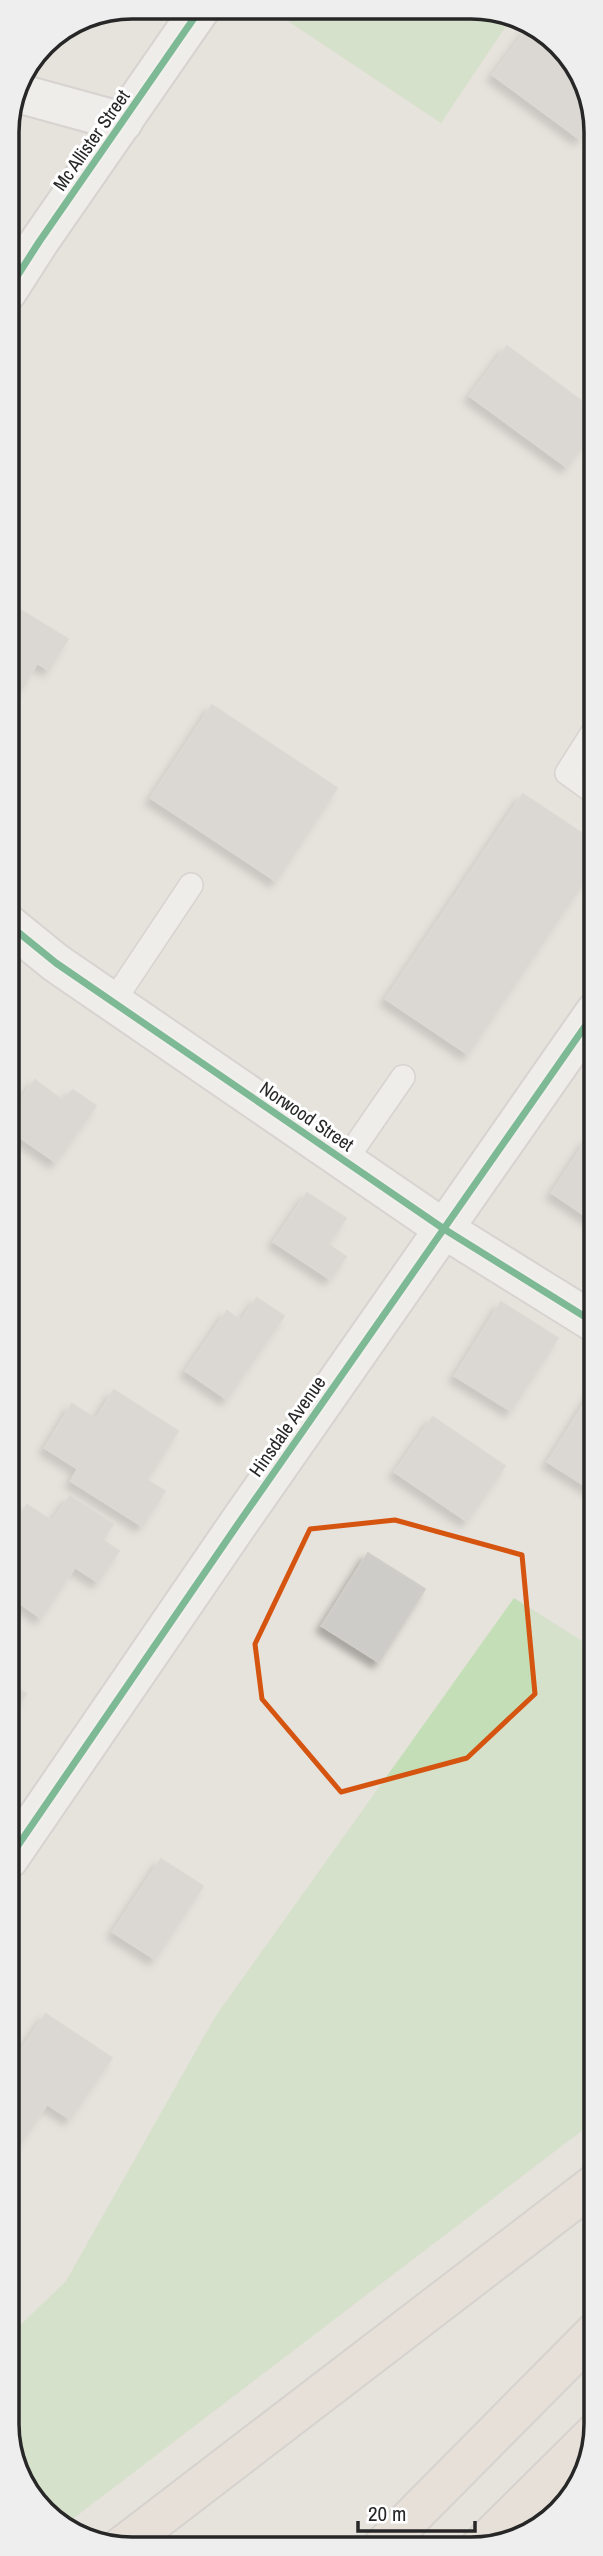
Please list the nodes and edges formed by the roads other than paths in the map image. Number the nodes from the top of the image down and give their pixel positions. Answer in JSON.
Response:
{"nodes":[{"id":1,"x":193,"y":19,"type":"edge"},
{"id":2,"x":26,"y":95,"type":"edge"},
{"id":3,"x":123,"y":122,"type":"junction"},
{"id":4,"x":19,"y":273,"type":"edge"},
{"id":5,"x":584,"y":746,"type":"edge"},
{"id":6,"x":584,"y":785,"type":"edge"},
{"id":7,"x":191,"y":885,"type":"dead end"},
{"id":8,"x":19,"y":933,"type":"edge"},
{"id":9,"x":113,"y":1002,"type":"junction"},
{"id":10,"x":584,"y":1028,"type":"edge"},
{"id":11,"x":403,"y":1077,"type":"dead end"},
{"id":12,"x":345,"y":1161,"type":"junction"},
{"id":13,"x":444,"y":1229,"type":"junction"},
{"id":14,"x":584,"y":1316,"type":"edge"},
{"id":15,"x":19,"y":1844,"type":"edge"},
{"id":16,"x":584,"y":2192,"type":"edge"},
{"id":17,"x":584,"y":2343,"type":"edge"},
{"id":18,"x":581,"y":2447,"type":"edge"},
{"id":19,"x":493,"y":2534,"type":"edge"},
{"id":20,"x":134,"y":2537,"type":"edge"},
{"id":21,"x":392,"y":2537,"type":"edge"}],
"edges":[{"from":1,"to":3,"type":"street","name":"Mc Allister Street"},
{"from":2,"to":3,"type":"street"},
{"from":3,"to":4,"type":"street","name":"Mc Allister Street"},
{"from":5,"to":6,"type":"lane"},
{"from":7,"to":9,"type":"lane"},
{"from":8,"to":9,"type":"street","name":"Norwood Street"},
{"from":9,"to":12,"type":"street","name":"Norwood Street"},
{"from":10,"to":13,"type":"street","name":"Hinsdale Avenue"},
{"from":11,"to":12,"type":"lane"},
{"from":12,"to":13,"type":"street","name":"Norwood Street"},
{"from":13,"to":14,"type":"street","name":"Norwood Street"},
{"from":13,"to":15,"type":"street","name":"Hinsdale Avenue"},
{"from":16,"to":20,"type":"highway"},
{"from":17,"to":21,"type":"highway"},
{"from":18,"to":19,"type":"highway"}]}
